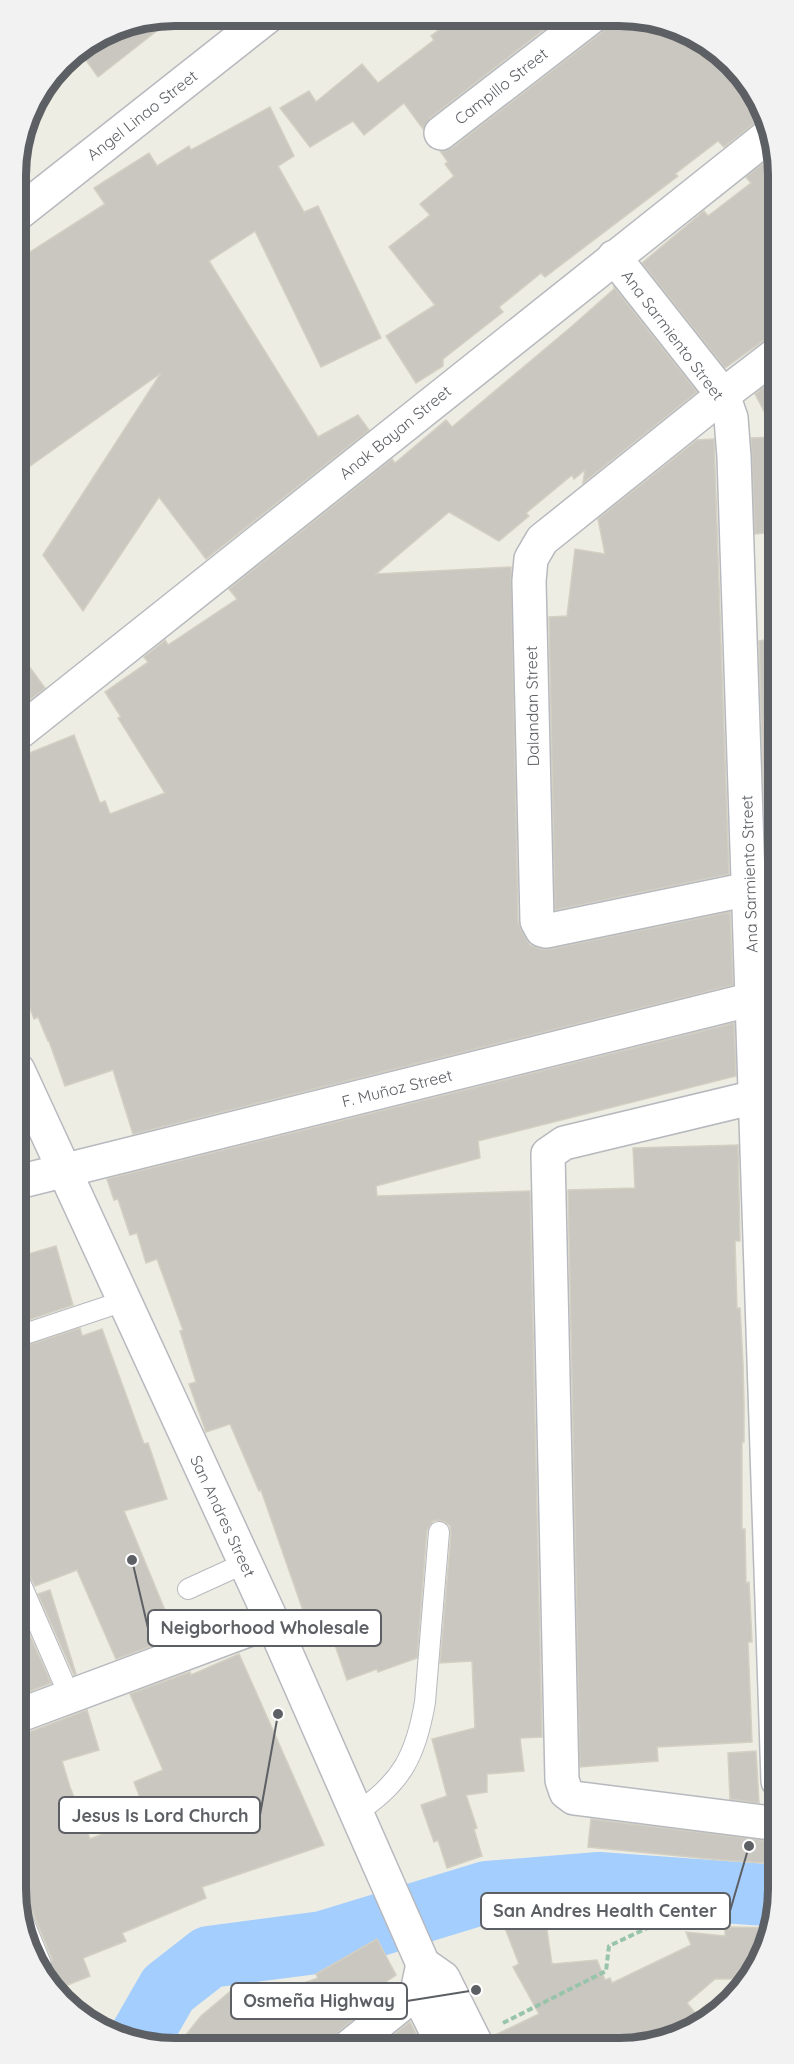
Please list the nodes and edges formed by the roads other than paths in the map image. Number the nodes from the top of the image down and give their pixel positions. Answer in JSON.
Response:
{"nodes":[{"id":1,"x":255,"y":26,"type":"edge"},
{"id":2,"x":580,"y":26,"type":"edge"},
{"id":3,"x":441,"y":133,"type":"dead end"},
{"id":4,"x":764,"y":139,"type":"edge"},
{"id":5,"x":26,"y":205,"type":"edge"},
{"id":6,"x":614,"y":257,"type":"junction"},
{"id":7,"x":768,"y":360,"type":"edge"},
{"id":8,"x":723,"y":394,"type":"junction"},
{"id":9,"x":26,"y":727,"type":"edge"},
{"id":10,"x":762,"y":886,"type":"edge"},
{"id":11,"x":765,"y":996,"type":"edge"},
{"id":12,"x":26,"y":1088,"type":"edge"},
{"id":13,"x":767,"y":1095,"type":"edge"},
{"id":14,"x":768,"y":1157,"type":"edge"},
{"id":15,"x":63,"y":1171,"type":"junction"},
{"id":16,"x":26,"y":1180,"type":"edge"},
{"id":17,"x":124,"y":1301,"type":"junction"},
{"id":18,"x":26,"y":1334,"type":"edge"},
{"id":19,"x":439,"y":1532,"type":"dead end"},
{"id":20,"x":245,"y":1563,"type":"junction"},
{"id":21,"x":188,"y":1589,"type":"dead end"},
{"id":22,"x":26,"y":1596,"type":"edge"},
{"id":23,"x":272,"y":1622,"type":"junction"},
{"id":24,"x":70,"y":1696,"type":"junction"},
{"id":25,"x":26,"y":1713,"type":"edge"},
{"id":26,"x":356,"y":1813,"type":"junction"},
{"id":27,"x":768,"y":1823,"type":"edge"},
{"id":28,"x":418,"y":1967,"type":"junction"},
{"id":29,"x":357,"y":2038,"type":"edge"},
{"id":30,"x":463,"y":2038,"type":"edge"}],
"edges":[{"from":1,"to":5,"type":"street","name":"Angel Linao Street"},
{"from":2,"to":3,"type":"street","name":"Campillo Street"},
{"from":4,"to":6,"type":"street","name":"Anak Bayan Street"},
{"from":6,"to":8,"type":"street","name":"Ana Sarmiento Street"},
{"from":6,"to":9,"type":"street","name":"Anak Bayan Street"},
{"from":7,"to":8,"type":"street","name":"Dalandan Street"},
{"from":8,"to":10,"type":"street","name":"Ana Sarmiento Street"},
{"from":8,"to":10,"type":"street","name":"Dalandan Street"},
{"from":10,"to":11,"type":"street","name":"Ana Sarmiento Street"},
{"from":11,"to":13,"type":"street","name":"Ana Sarmiento Street"},
{"from":11,"to":15,"type":"street","name":"F. Muñoz Street"},
{"from":12,"to":15,"type":"street","name":"San Andres Street"},
{"from":13,"to":14,"type":"street","name":"Ana Sarmiento Street"},
{"from":13,"to":27,"type":"street"},
{"from":15,"to":16,"type":"street","name":"F. Muñoz Street"},
{"from":15,"to":17,"type":"street","name":"San Andres Street"},
{"from":17,"to":18,"type":"lane"},
{"from":17,"to":20,"type":"street","name":"San Andres Street"},
{"from":19,"to":26,"type":"lane"},
{"from":20,"to":21,"type":"lane"},
{"from":20,"to":23,"type":"street","name":"San Andres Street"},
{"from":22,"to":24,"type":"lane"},
{"from":23,"to":24,"type":"street"},
{"from":23,"to":26,"type":"street","name":"San Andres Street"},
{"from":24,"to":25,"type":"street"},
{"from":26,"to":28,"type":"street","name":"San Andres Street"},
{"from":28,"to":29,"type":"street"},
{"from":28,"to":30,"type":"street","name":"San Andres Street"}]}
